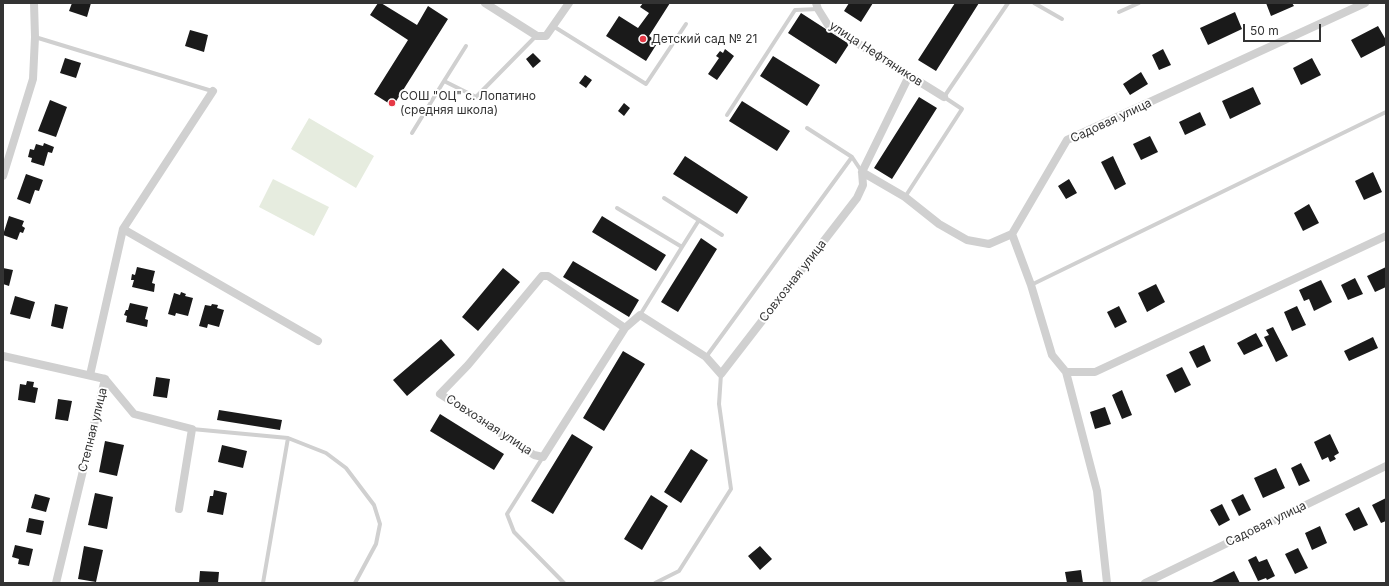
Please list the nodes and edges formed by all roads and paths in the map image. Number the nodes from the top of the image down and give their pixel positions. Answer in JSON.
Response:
{"nodes":[{"id":1,"x":34,"y":3,"type":"edge"},
{"id":2,"x":485,"y":3,"type":"edge"},
{"id":3,"x":570,"y":3,"type":"edge"},
{"id":4,"x":1008,"y":3,"type":"edge"},
{"id":5,"x":1034,"y":3,"type":"edge"},
{"id":6,"x":1139,"y":3,"type":"edge"},
{"id":7,"x":1365,"y":3,"type":"edge"},
{"id":8,"x":818,"y":5,"type":"edge"},
{"id":9,"x":1119,"y":12,"type":"dead end"},
{"id":10,"x":1062,"y":18,"type":"dead end"},
{"id":11,"x":686,"y":24,"type":"dead end"},
{"id":12,"x":553,"y":26,"type":"junction"},
{"id":13,"x":537,"y":36,"type":"junction"},
{"id":14,"x":35,"y":38,"type":"junction"},
{"id":15,"x":466,"y":46,"type":"dead end"},
{"id":16,"x":909,"y":76,"type":"junction"},
{"id":17,"x":444,"y":81,"type":"junction"},
{"id":18,"x":213,"y":91,"type":"joint"},
{"id":19,"x":944,"y":97,"type":"junction"},
{"id":20,"x":1386,"y":112,"type":"edge"},
{"id":21,"x":727,"y":115,"type":"dead end"},
{"id":22,"x":807,"y":128,"type":"dead end"},
{"id":23,"x":412,"y":133,"type":"dead end"},
{"id":24,"x":852,"y":157,"type":"junction"},
{"id":25,"x":862,"y":172,"type":"junction"},
{"id":26,"x":3,"y":176,"type":"edge"},
{"id":27,"x":905,"y":197,"type":"junction"},
{"id":28,"x":664,"y":198,"type":"dead end"},
{"id":29,"x":617,"y":208,"type":"dead end"},
{"id":30,"x":699,"y":220,"type":"junction"},
{"id":31,"x":123,"y":229,"type":"junction"},
{"id":32,"x":1012,"y":234,"type":"junction"},
{"id":33,"x":722,"y":235,"type":"dead end"},
{"id":34,"x":1386,"y":236,"type":"edge"},
{"id":35,"x":682,"y":247,"type":"junction"},
{"id":36,"x":1031,"y":285,"type":"junction"},
{"id":37,"x":640,"y":316,"type":"junction"},
{"id":38,"x":625,"y":328,"type":"junction"},
{"id":39,"x":318,"y":340,"type":"dead end"},
{"id":40,"x":3,"y":356,"type":"edge"},
{"id":41,"x":706,"y":357,"type":"junction"},
{"id":42,"x":1066,"y":372,"type":"junction"},
{"id":43,"x":721,"y":374,"type":"junction"},
{"id":44,"x":90,"y":375,"type":"junction"},
{"id":45,"x":105,"y":379,"type":"junction"},
{"id":46,"x":192,"y":430,"type":"junction"},
{"id":47,"x":288,"y":438,"type":"junction"},
{"id":48,"x":543,"y":457,"type":"junction"},
{"id":49,"x":1386,"y":466,"type":"edge"},
{"id":50,"x":179,"y":509,"type":"dead end"},
{"id":51,"x":56,"y":583,"type":"edge"},
{"id":52,"x":263,"y":583,"type":"edge"},
{"id":53,"x":355,"y":583,"type":"edge"},
{"id":54,"x":564,"y":583,"type":"edge"},
{"id":55,"x":655,"y":583,"type":"edge"},
{"id":56,"x":1107,"y":583,"type":"edge"},
{"id":57,"x":1145,"y":583,"type":"edge"}],
"edges":[{"from":1,"to":14,"type":"street"},
{"from":2,"to":13,"type":"street"},
{"from":3,"to":12,"type":"street"},
{"from":4,"to":19,"type":"lane"},
{"from":5,"to":10,"type":"lane"},
{"from":6,"to":9,"type":"lane"},
{"from":7,"to":32,"type":"street","name":"Садовая улица"},
{"from":8,"to":16,"type":"street","name":"улица Нефтяников"},
{"from":8,"to":21,"type":"lane"},
{"from":11,"to":12,"type":"lane"},
{"from":12,"to":13,"type":"street"},
{"from":13,"to":17,"type":"lane"},
{"from":14,"to":18,"type":"lane"},
{"from":14,"to":26,"type":"street"},
{"from":15,"to":17,"type":"lane"},
{"from":16,"to":19,"type":"street","name":"улица Нефтяников"},
{"from":16,"to":25,"type":"street","name":"Совхозная улица"},
{"from":17,"to":23,"type":"lane"},
{"from":18,"to":31,"type":"street"},
{"from":19,"to":27,"type":"lane"},
{"from":20,"to":36,"type":"lane"},
{"from":22,"to":24,"type":"lane"},
{"from":24,"to":25,"type":"lane"},
{"from":24,"to":41,"type":"lane"},
{"from":25,"to":27,"type":"street"},
{"from":25,"to":43,"type":"street","name":"Совхозная улица"},
{"from":27,"to":32,"type":"street"},
{"from":28,"to":30,"type":"lane"},
{"from":29,"to":35,"type":"lane"},
{"from":30,"to":33,"type":"lane"},
{"from":30,"to":35,"type":"lane"},
{"from":31,"to":39,"type":"street"},
{"from":31,"to":44,"type":"street"},
{"from":32,"to":36,"type":"street"},
{"from":34,"to":42,"type":"street"},
{"from":35,"to":37,"type":"lane"},
{"from":36,"to":42,"type":"street"},
{"from":37,"to":38,"type":"street","name":"Совхозная улица"},
{"from":37,"to":41,"type":"street"},
{"from":38,"to":48,"type":"street","name":"Совхозная улица"},
{"from":38,"to":48,"type":"street","name":"Совхозная улица"},
{"from":40,"to":44,"type":"street","name":"Степная улица"},
{"from":41,"to":43,"type":"street"},
{"from":42,"to":56,"type":"street"},
{"from":43,"to":55,"type":"lane"},
{"from":44,"to":45,"type":"street","name":"Степная улица"},
{"from":45,"to":46,"type":"street"},
{"from":45,"to":51,"type":"street","name":"Степная улица"},
{"from":46,"to":47,"type":"lane"},
{"from":46,"to":50,"type":"street"},
{"from":47,"to":52,"type":"lane"},
{"from":47,"to":53,"type":"lane"},
{"from":48,"to":54,"type":"lane"},
{"from":49,"to":57,"type":"street","name":"Садовая улица"}]}
